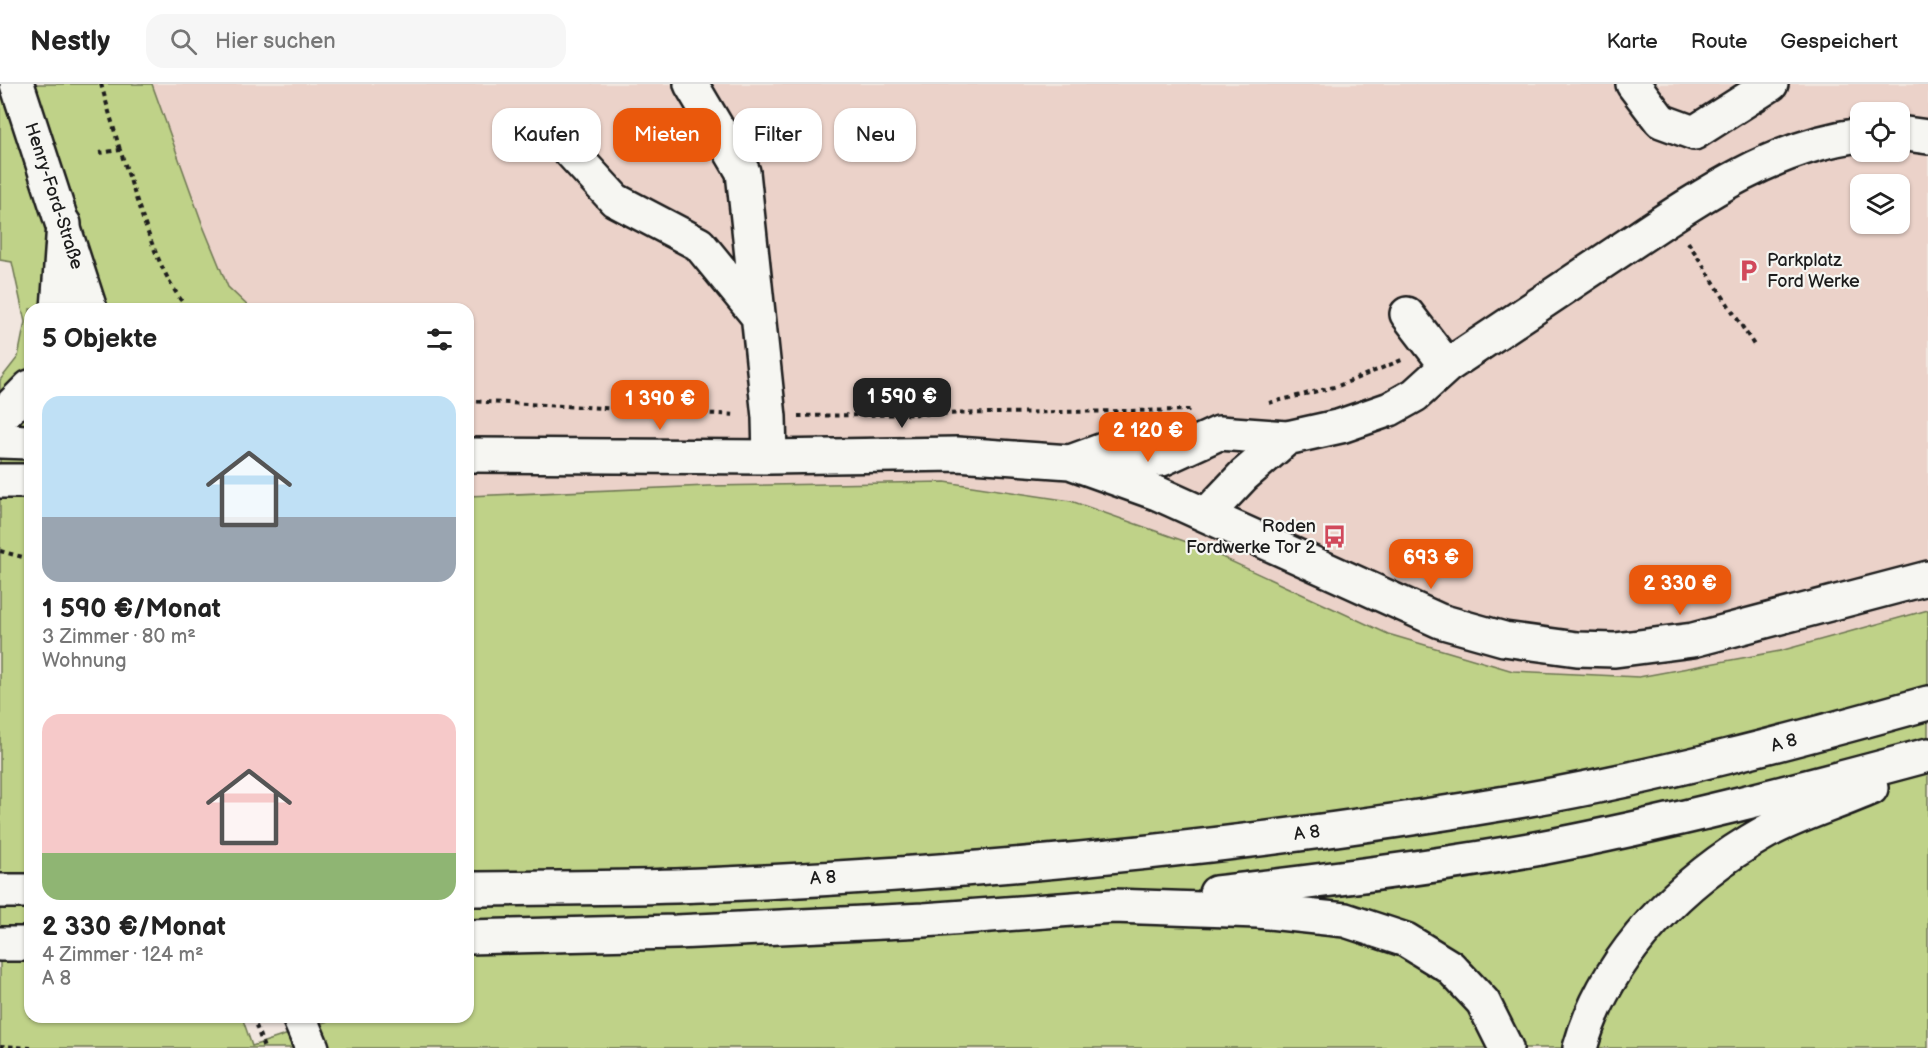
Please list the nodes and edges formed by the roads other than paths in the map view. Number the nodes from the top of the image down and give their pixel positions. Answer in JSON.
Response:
{"nodes":[{"id":1,"x":17,"y":84,"type":"edge"},
{"id":2,"x":690,"y":84,"type":"edge"},
{"id":3,"x":1634,"y":84,"type":"edge"},
{"id":4,"x":1771,"y":84,"type":"edge"},
{"id":5,"x":1910,"y":135,"type":"edge"},
{"id":6,"x":1850,"y":137,"type":"edge"},
{"id":7,"x":1928,"y":137,"type":"edge"},
{"id":8,"x":580,"y":162,"type":"edge"},
{"id":9,"x":64,"y":224,"type":"junction"},
{"id":10,"x":58,"y":303,"type":"edge"},
{"id":11,"x":88,"y":303,"type":"edge"},
{"id":12,"x":1407,"y":314,"type":"dead end"},
{"id":13,"x":756,"y":315,"type":"junction"},
{"id":14,"x":1439,"y":355,"type":"junction"},
{"id":15,"x":24,"y":393,"type":"edge"},
{"id":16,"x":0,"y":417,"type":"edge"},
{"id":17,"x":1287,"y":438,"type":"junction"},
{"id":18,"x":0,"y":441,"type":"edge"},
{"id":19,"x":24,"y":442,"type":"edge"},
{"id":20,"x":474,"y":455,"type":"edge"},
{"id":21,"x":770,"y":457,"type":"junction"},
{"id":22,"x":1070,"y":462,"type":"junction"},
{"id":23,"x":0,"y":481,"type":"edge"},
{"id":24,"x":24,"y":481,"type":"edge"},
{"id":25,"x":1206,"y":515,"type":"junction"},
{"id":26,"x":1928,"y":578,"type":"edge"},
{"id":27,"x":1928,"y":703,"type":"edge"},
{"id":28,"x":1928,"y":755,"type":"edge"},
{"id":29,"x":1928,"y":763,"type":"edge"},
{"id":30,"x":474,"y":889,"type":"edge"},
{"id":31,"x":0,"y":891,"type":"edge"},
{"id":32,"x":24,"y":891,"type":"edge"},
{"id":33,"x":1113,"y":906,"type":"junction"},
{"id":34,"x":474,"y":937,"type":"edge"},
{"id":35,"x":0,"y":944,"type":"edge"},
{"id":36,"x":24,"y":944,"type":"edge"},
{"id":37,"x":1506,"y":1048,"type":"edge"},
{"id":38,"x":1580,"y":1048,"type":"edge"}],
"edges":[{"from":1,"to":9,"type":"main road","name":"Henry-Ford-Straße"},
{"from":2,"to":13,"type":"main road"},
{"from":3,"to":4,"type":"main road"},
{"from":5,"to":7,"type":"main road"},
{"from":6,"to":14,"type":"main road"},
{"from":8,"to":13,"type":"main road"},
{"from":9,"to":10,"type":"main road"},
{"from":9,"to":11,"type":"main road","name":"Henry-Ford-Straße"},
{"from":12,"to":14,"type":"main road"},
{"from":13,"to":21,"type":"main road"},
{"from":14,"to":17,"type":"main road"},
{"from":15,"to":16,"type":"main road"},
{"from":17,"to":22,"type":"main road"},
{"from":17,"to":25,"type":"main road"},
{"from":18,"to":19,"type":"main road"},
{"from":20,"to":21,"type":"main road"},
{"from":21,"to":22,"type":"main road"},
{"from":22,"to":25,"type":"main road"},
{"from":23,"to":24,"type":"main road"},
{"from":25,"to":26,"type":"main road"},
{"from":27,"to":30,"type":"main road","name":"A 8","number":"A 8"},
{"from":28,"to":33,"type":"main road"},
{"from":29,"to":38,"type":"main road"},
{"from":31,"to":32,"type":"main road"},
{"from":33,"to":34,"type":"main road"},
{"from":33,"to":37,"type":"main road"},
{"from":35,"to":36,"type":"main road"}]}
